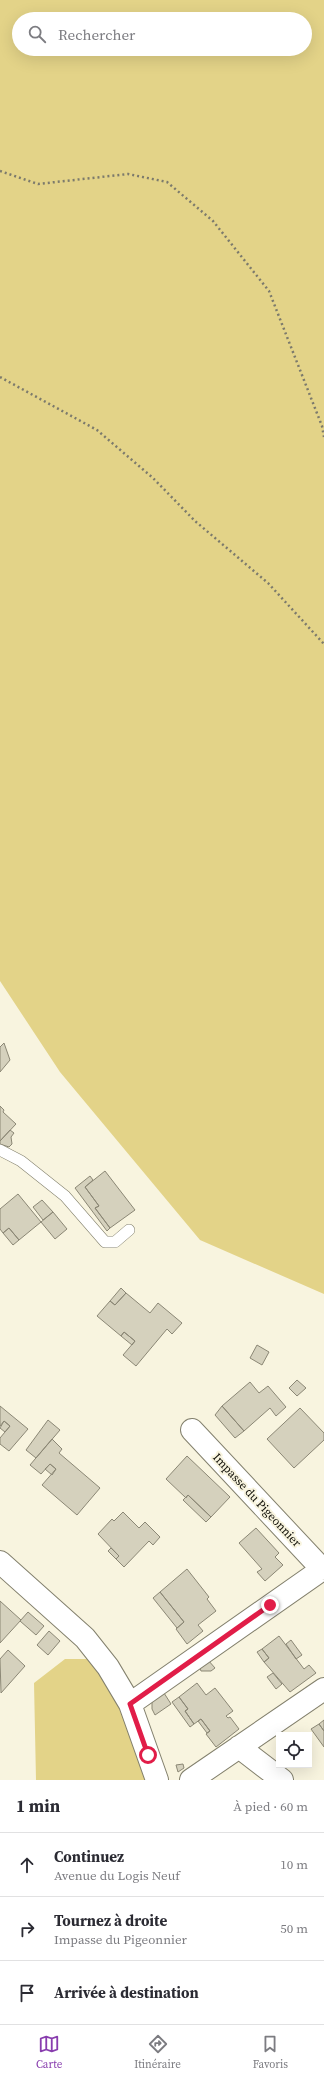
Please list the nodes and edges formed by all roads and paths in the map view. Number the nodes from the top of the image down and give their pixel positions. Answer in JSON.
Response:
{"nodes":[{"id":1,"x":0,"y":172,"type":"edge"},
{"id":2,"x":0,"y":377,"type":"edge"},
{"id":3,"x":324,"y":437,"type":"edge"},
{"id":4,"x":324,"y":644,"type":"edge"},
{"id":5,"x":0,"y":1150,"type":"edge"},
{"id":6,"x":129,"y":1230,"type":"dead end"},
{"id":7,"x":192,"y":1430,"type":"dead end"},
{"id":8,"x":0,"y":1562,"type":"edge"},
{"id":9,"x":323,"y":1569,"type":"edge"},
{"id":10,"x":324,"y":1689,"type":"edge"},
{"id":11,"x":130,"y":1704,"type":"junction"},
{"id":12,"x":240,"y":1747,"type":"junction"},
{"id":13,"x":156,"y":1780,"type":"edge"},
{"id":14,"x":191,"y":1780,"type":"edge"},
{"id":15,"x":282,"y":1780,"type":"edge"}],
"edges":[{"from":1,"to":3,"type":"path"},
{"from":2,"to":4,"type":"path"},
{"from":5,"to":6,"type":"lane"},
{"from":7,"to":9,"type":"street","name":"Impasse du Pigeonnier"},
{"from":8,"to":11,"type":"street"},
{"from":9,"to":11,"type":"street","name":"Impasse du Pigeonnier"},
{"from":10,"to":12,"type":"street"},
{"from":11,"to":13,"type":"street"},
{"from":12,"to":14,"type":"street"},
{"from":12,"to":15,"type":"street"}]}
